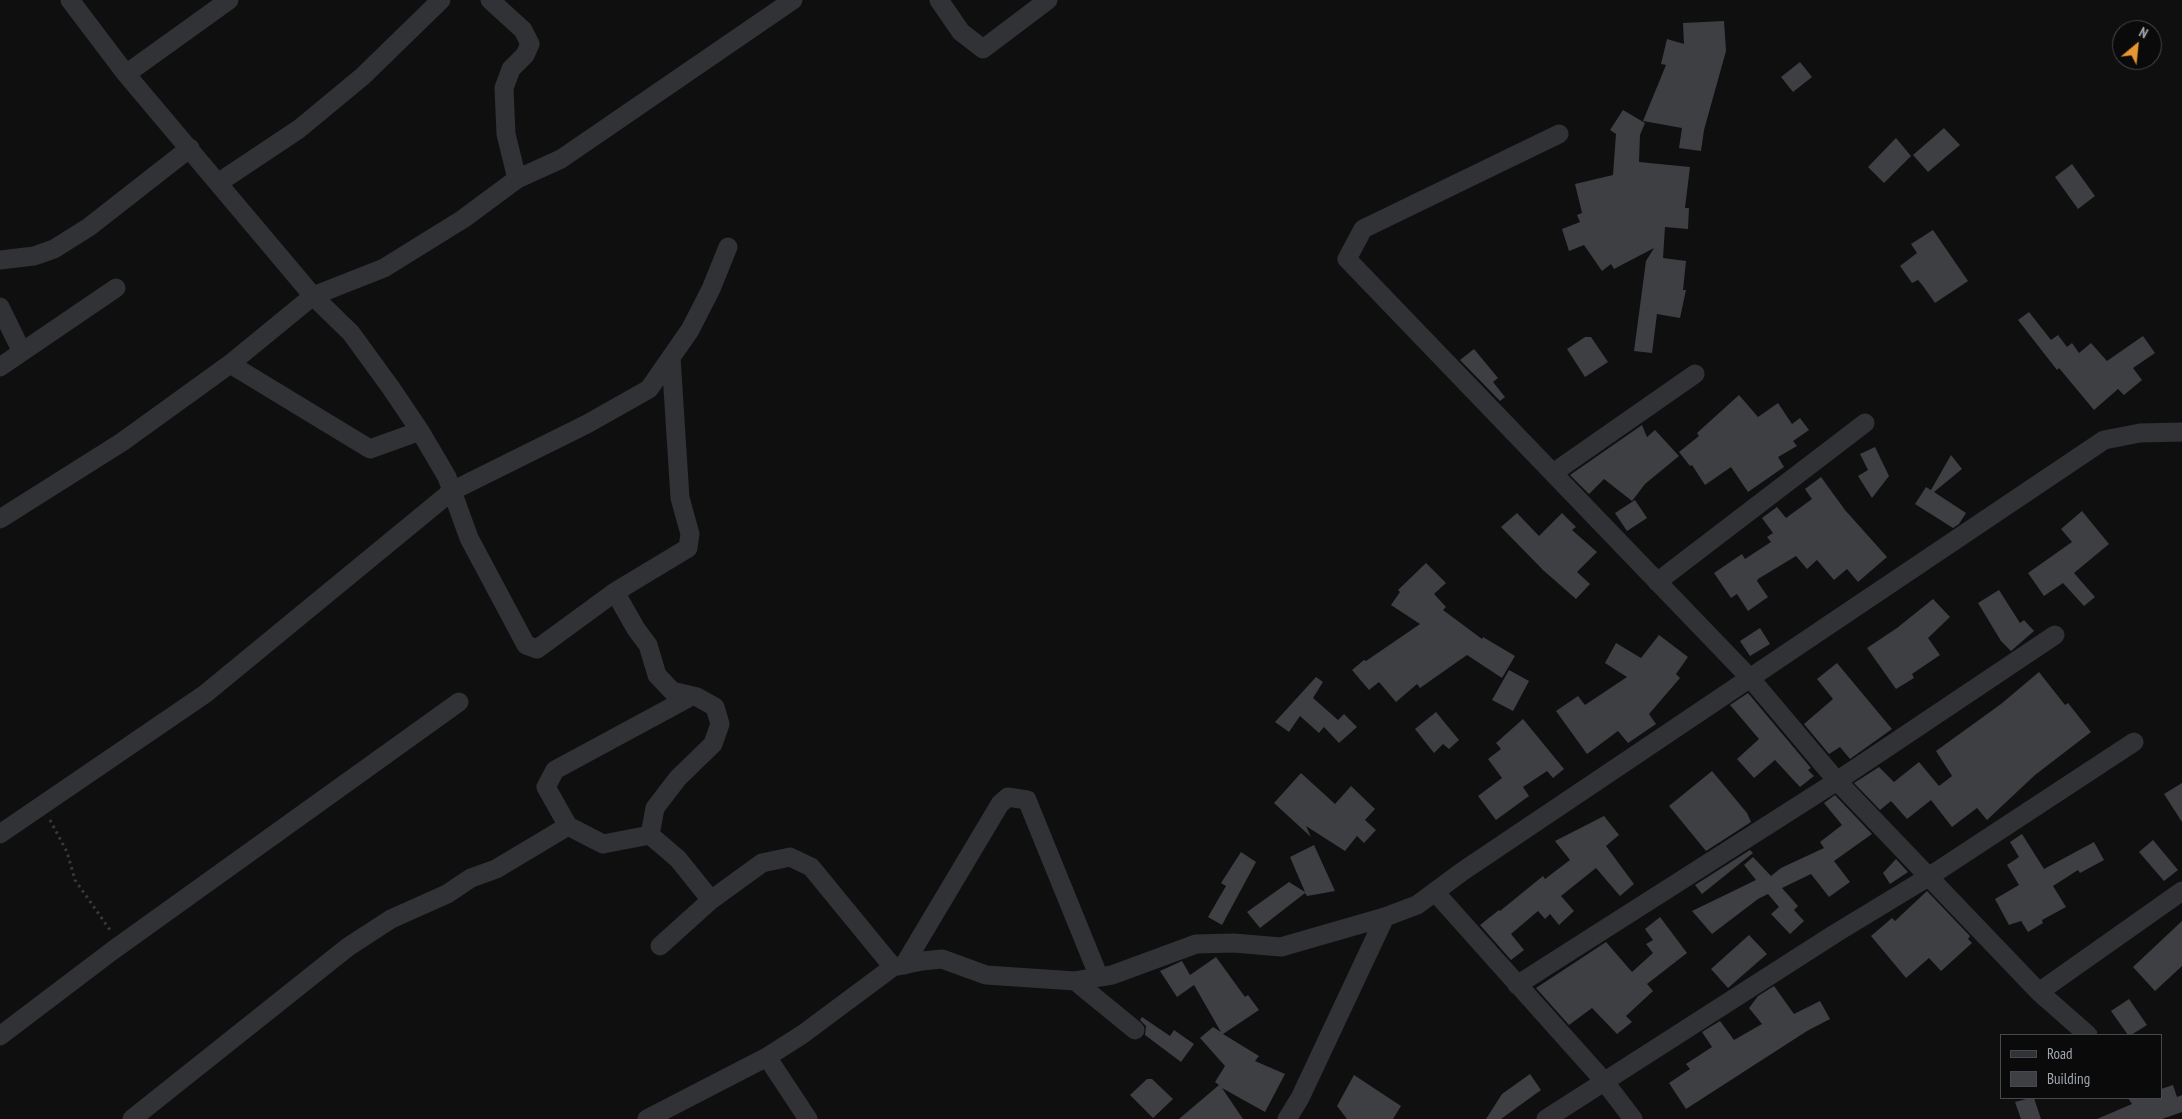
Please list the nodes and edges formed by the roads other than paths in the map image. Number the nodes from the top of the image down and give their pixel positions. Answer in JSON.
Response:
{"nodes":[{"id":1,"x":70,"y":0,"type":"edge"},
{"id":2,"x":229,"y":0,"type":"edge"},
{"id":3,"x":441,"y":0,"type":"edge"},
{"id":4,"x":490,"y":0,"type":"edge"},
{"id":5,"x":793,"y":0,"type":"edge"},
{"id":6,"x":940,"y":0,"type":"edge"},
{"id":7,"x":1048,"y":0,"type":"edge"},
{"id":8,"x":126,"y":74,"type":"junction"},
{"id":9,"x":1559,"y":134,"type":"dead end"},
{"id":10,"x":190,"y":148,"type":"junction"},
{"id":11,"x":517,"y":179,"type":"junction"},
{"id":12,"x":218,"y":183,"type":"junction"},
{"id":13,"x":728,"y":247,"type":"dead end"},
{"id":14,"x":0,"y":260,"type":"edge"},
{"id":15,"x":116,"y":288,"type":"dead end"},
{"id":16,"x":312,"y":296,"type":"junction"},
{"id":17,"x":0,"y":306,"type":"edge"},
{"id":18,"x":22,"y":352,"type":"junction"},
{"id":19,"x":671,"y":357,"type":"junction"},
{"id":20,"x":230,"y":364,"type":"junction"},
{"id":21,"x":0,"y":367,"type":"edge"},
{"id":22,"x":1695,"y":374,"type":"dead end"},
{"id":23,"x":1865,"y":422,"type":"dead end"},
{"id":24,"x":420,"y":431,"type":"junction"},
{"id":25,"x":2182,"y":432,"type":"edge"},
{"id":26,"x":1553,"y":473,"type":"junction"},
{"id":27,"x":452,"y":492,"type":"junction"},
{"id":28,"x":0,"y":519,"type":"edge"},
{"id":29,"x":1657,"y":582,"type":"junction"},
{"id":30,"x":615,"y":592,"type":"junction"},
{"id":31,"x":2055,"y":636,"type":"dead end"},
{"id":32,"x":1751,"y":679,"type":"junction"},
{"id":33,"x":692,"y":696,"type":"junction"},
{"id":34,"x":459,"y":702,"type":"dead end"},
{"id":35,"x":2134,"y":742,"type":"dead end"},
{"id":36,"x":1837,"y":781,"type":"junction"},
{"id":37,"x":568,"y":826,"type":"junction"},
{"id":38,"x":0,"y":834,"type":"edge"},
{"id":39,"x":650,"y":835,"type":"junction"},
{"id":40,"x":1930,"y":876,"type":"junction"},
{"id":41,"x":2182,"y":891,"type":"edge"},
{"id":42,"x":1435,"y":892,"type":"junction"},
{"id":43,"x":711,"y":900,"type":"junction"},
{"id":44,"x":1385,"y":917,"type":"junction"},
{"id":45,"x":660,"y":946,"type":"dead end"},
{"id":46,"x":898,"y":966,"type":"junction"},
{"id":47,"x":1099,"y":978,"type":"junction"},
{"id":48,"x":1074,"y":982,"type":"junction"},
{"id":49,"x":1517,"y":985,"type":"junction"},
{"id":50,"x":2039,"y":992,"type":"junction"},
{"id":51,"x":1135,"y":1030,"type":"dead end"},
{"id":52,"x":2087,"y":1034,"type":"edge"},
{"id":53,"x":0,"y":1036,"type":"edge"},
{"id":54,"x":767,"y":1057,"type":"junction"},
{"id":55,"x":1604,"y":1081,"type":"junction"},
{"id":56,"x":132,"y":1119,"type":"edge"},
{"id":57,"x":647,"y":1119,"type":"edge"},
{"id":58,"x":808,"y":1119,"type":"edge"},
{"id":59,"x":1287,"y":1119,"type":"edge"},
{"id":60,"x":1546,"y":1119,"type":"edge"},
{"id":61,"x":1633,"y":1119,"type":"edge"}],
"edges":[{"from":1,"to":8,"type":"street"},
{"from":2,"to":8,"type":"street"},
{"from":3,"to":12,"type":"street"},
{"from":4,"to":11,"type":"street"},
{"from":5,"to":11,"type":"street"},
{"from":6,"to":7,"type":"street"},
{"from":8,"to":10,"type":"street"},
{"from":9,"to":26,"type":"street"},
{"from":10,"to":12,"type":"street"},
{"from":10,"to":14,"type":"street"},
{"from":11,"to":16,"type":"street"},
{"from":12,"to":16,"type":"street"},
{"from":13,"to":19,"type":"street"},
{"from":15,"to":18,"type":"street"},
{"from":16,"to":20,"type":"street"},
{"from":16,"to":24,"type":"street"},
{"from":17,"to":18,"type":"street"},
{"from":18,"to":21,"type":"street"},
{"from":19,"to":27,"type":"street"},
{"from":19,"to":30,"type":"street"},
{"from":20,"to":24,"type":"street"},
{"from":20,"to":28,"type":"street"},
{"from":22,"to":26,"type":"street"},
{"from":23,"to":29,"type":"street"},
{"from":24,"to":27,"type":"street"},
{"from":25,"to":32,"type":"street"},
{"from":26,"to":29,"type":"street"},
{"from":27,"to":30,"type":"street"},
{"from":27,"to":38,"type":"street"},
{"from":29,"to":32,"type":"street"},
{"from":30,"to":33,"type":"street"},
{"from":31,"to":36,"type":"street"},
{"from":32,"to":36,"type":"street"},
{"from":32,"to":42,"type":"street"},
{"from":33,"to":37,"type":"street"},
{"from":33,"to":39,"type":"street"},
{"from":34,"to":53,"type":"street"},
{"from":35,"to":40,"type":"street"},
{"from":36,"to":40,"type":"street"},
{"from":36,"to":49,"type":"street"},
{"from":37,"to":39,"type":"street"},
{"from":37,"to":56,"type":"street"},
{"from":39,"to":43,"type":"street"},
{"from":40,"to":50,"type":"street"},
{"from":40,"to":55,"type":"street"},
{"from":41,"to":50,"type":"street"},
{"from":42,"to":44,"type":"street"},
{"from":42,"to":49,"type":"street"},
{"from":43,"to":45,"type":"street"},
{"from":43,"to":46,"type":"street"},
{"from":44,"to":47,"type":"street"},
{"from":44,"to":59,"type":"street"},
{"from":46,"to":47,"type":"street"},
{"from":46,"to":48,"type":"street"},
{"from":46,"to":54,"type":"street"},
{"from":47,"to":48,"type":"street"},
{"from":48,"to":51,"type":"street"},
{"from":49,"to":55,"type":"street"},
{"from":50,"to":52,"type":"street"},
{"from":54,"to":57,"type":"street"},
{"from":54,"to":58,"type":"street"},
{"from":55,"to":60,"type":"street"},
{"from":55,"to":61,"type":"street"}]}
